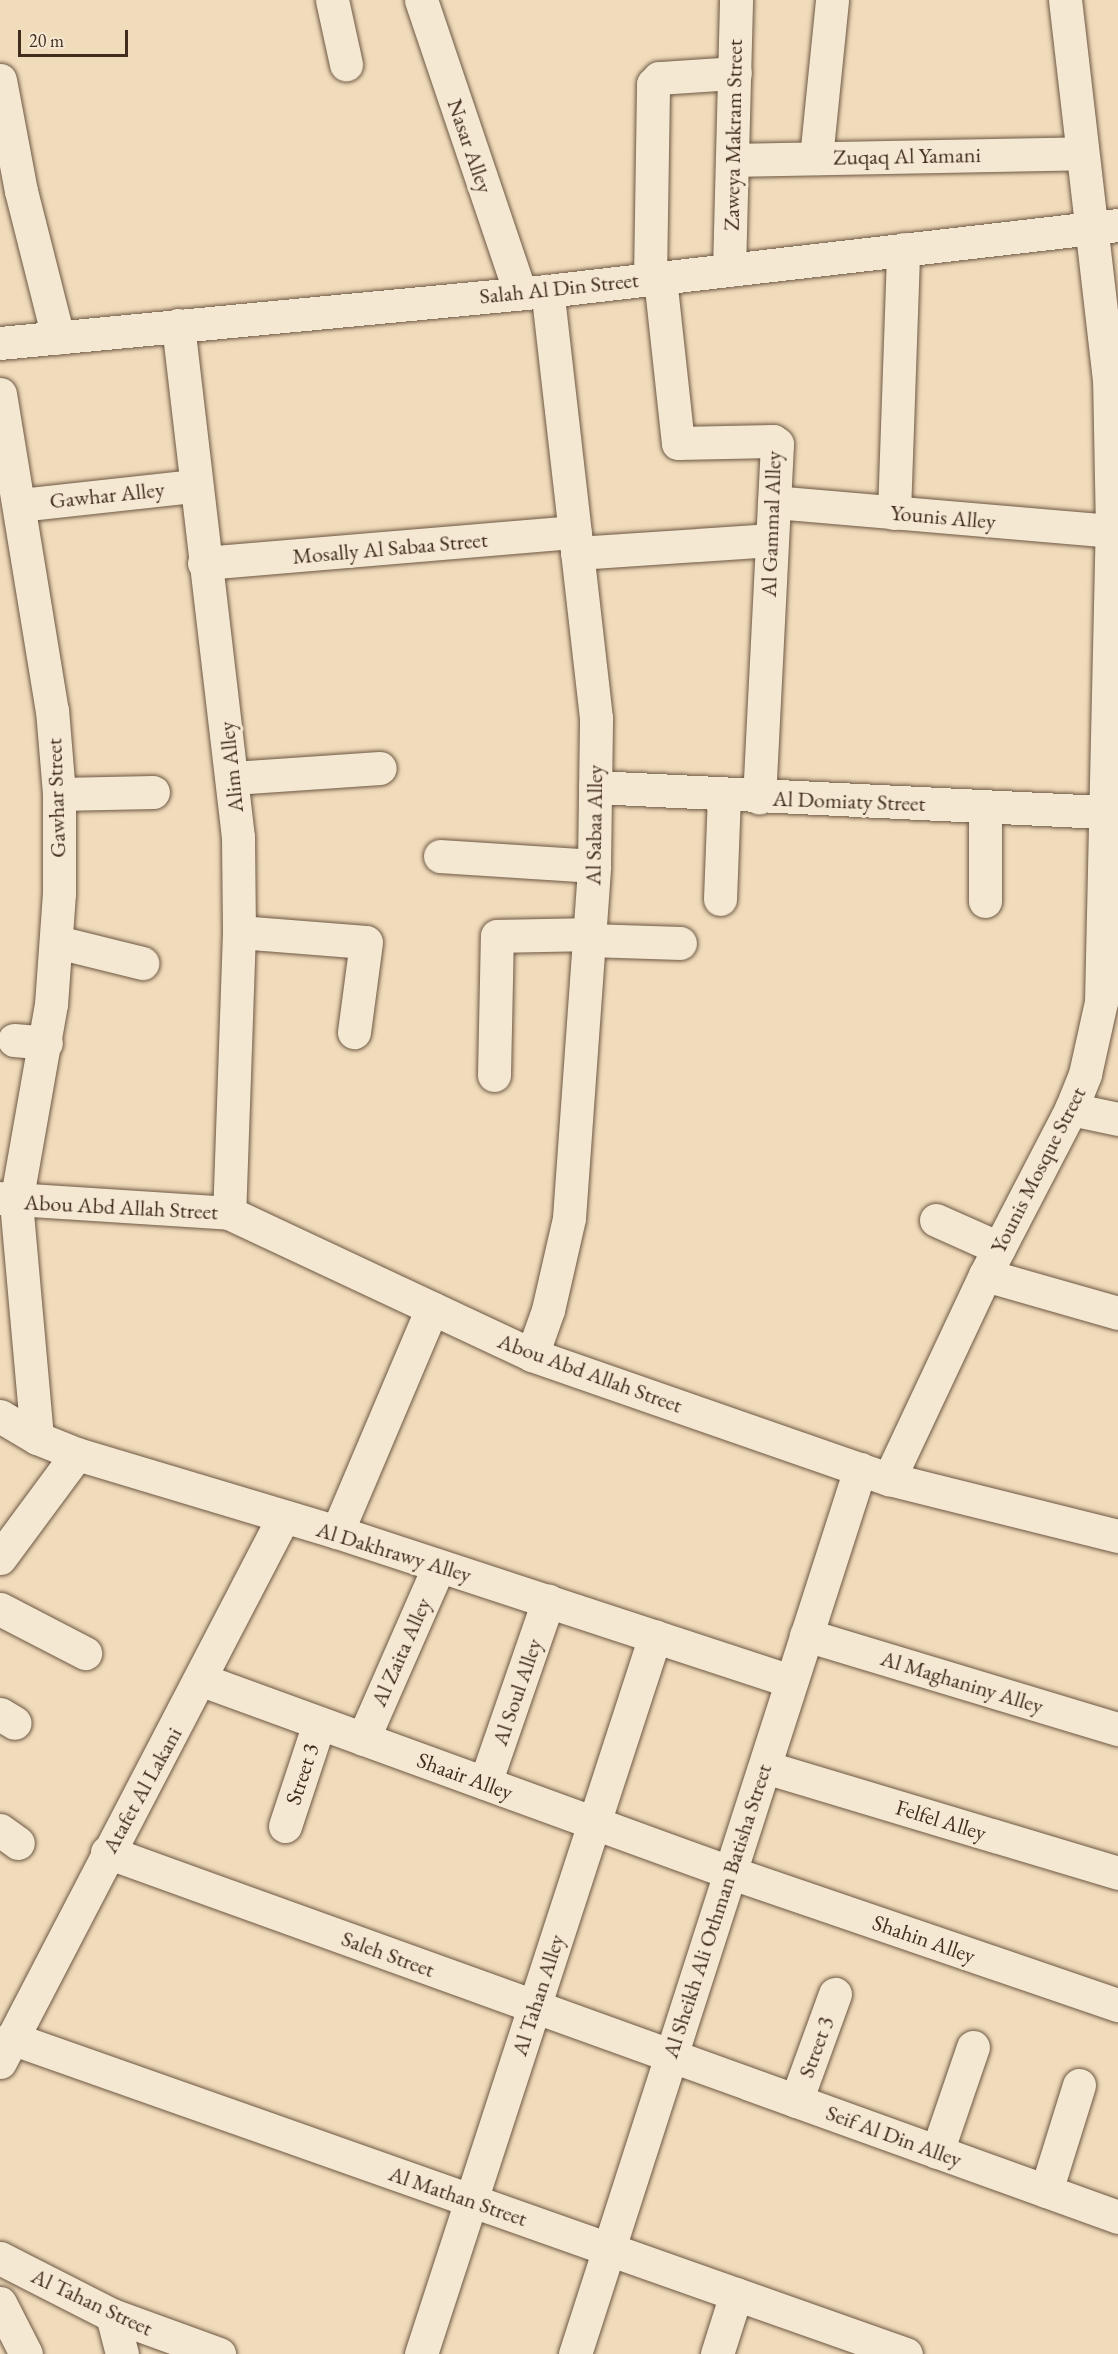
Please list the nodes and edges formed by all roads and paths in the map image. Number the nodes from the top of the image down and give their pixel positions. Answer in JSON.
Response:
{"nodes":[{"id":1,"x":332,"y":0,"type":"edge"},
{"id":2,"x":422,"y":0,"type":"edge"},
{"id":3,"x":736,"y":0,"type":"edge"},
{"id":4,"x":832,"y":0,"type":"edge"},
{"id":5,"x":1065,"y":0,"type":"edge"},
{"id":6,"x":346,"y":64,"type":"dead end"},
{"id":7,"x":735,"y":73,"type":"junction"},
{"id":8,"x":0,"y":80,"type":"edge"},
{"id":9,"x":1082,"y":153,"type":"junction"},
{"id":10,"x":816,"y":158,"type":"junction"},
{"id":11,"x":732,"y":160,"type":"junction"},
{"id":12,"x":1105,"y":227,"type":"edge"},
{"id":13,"x":903,"y":249,"type":"junction"},
{"id":14,"x":729,"y":270,"type":"junction"},
{"id":15,"x":655,"y":278,"type":"junction"},
{"id":16,"x":533,"y":291,"type":"junction"},
{"id":17,"x":178,"y":325,"type":"junction"},
{"id":18,"x":58,"y":338,"type":"junction"},
{"id":19,"x":0,"y":343,"type":"edge"},
{"id":20,"x":1113,"y":380,"type":"edge"},
{"id":21,"x":0,"y":394,"type":"edge"},
{"id":22,"x":194,"y":486,"type":"junction"},
{"id":23,"x":774,"y":502,"type":"junction"},
{"id":24,"x":13,"y":513,"type":"edge"},
{"id":25,"x":894,"y":513,"type":"junction"},
{"id":26,"x":1112,"y":531,"type":"junction"},
{"id":27,"x":772,"y":540,"type":"junction"},
{"id":28,"x":576,"y":542,"type":"junction"},
{"id":29,"x":204,"y":563,"type":"junction"},
{"id":30,"x":1114,"y":572,"type":"edge"},
{"id":31,"x":1112,"y":750,"type":"edge"},
{"id":32,"x":380,"y":768,"type":"dead end"},
{"id":33,"x":233,"y":778,"type":"junction"},
{"id":34,"x":595,"y":787,"type":"junction"},
{"id":35,"x":153,"y":792,"type":"dead end"},
{"id":36,"x":59,"y":794,"type":"junction"},
{"id":37,"x":724,"y":795,"type":"junction"},
{"id":38,"x":759,"y":798,"type":"junction"},
{"id":39,"x":985,"y":807,"type":"junction"},
{"id":40,"x":1103,"y":812,"type":"junction"},
{"id":41,"x":440,"y":856,"type":"dead end"},
{"id":42,"x":594,"y":866,"type":"junction"},
{"id":43,"x":720,"y":899,"type":"dead end"},
{"id":44,"x":985,"y":901,"type":"dead end"},
{"id":45,"x":1110,"y":929,"type":"edge"},
{"id":46,"x":239,"y":932,"type":"junction"},
{"id":47,"x":590,"y":937,"type":"junction"},
{"id":48,"x":57,"y":942,"type":"junction"},
{"id":49,"x":680,"y":943,"type":"dead end"},
{"id":50,"x":142,"y":963,"type":"dead end"},
{"id":51,"x":354,"y":1032,"type":"dead end"},
{"id":52,"x":14,"y":1040,"type":"dead end"},
{"id":53,"x":46,"y":1043,"type":"junction"},
{"id":54,"x":494,"y":1075,"type":"dead end"},
{"id":55,"x":1071,"y":1109,"type":"junction"},
{"id":56,"x":1118,"y":1119,"type":"edge"},
{"id":57,"x":8,"y":1200,"type":"edge"},
{"id":58,"x":229,"y":1213,"type":"junction"},
{"id":59,"x":936,"y":1220,"type":"dead end"},
{"id":60,"x":992,"y":1262,"type":"junction"},
{"id":61,"x":432,"y":1308,"type":"junction"},
{"id":62,"x":1118,"y":1313,"type":"edge"},
{"id":63,"x":532,"y":1355,"type":"junction"},
{"id":64,"x":0,"y":1416,"type":"edge"},
{"id":65,"x":37,"y":1438,"type":"junction"},
{"id":66,"x":77,"y":1454,"type":"junction"},
{"id":67,"x":875,"y":1474,"type":"junction"},
{"id":68,"x":283,"y":1518,"type":"junction"},
{"id":69,"x":1115,"y":1529,"type":"edge"},
{"id":70,"x":337,"y":1532,"type":"junction"},
{"id":71,"x":0,"y":1558,"type":"edge"},
{"id":72,"x":439,"y":1566,"type":"junction"},
{"id":73,"x":548,"y":1601,"type":"junction"},
{"id":74,"x":0,"y":1609,"type":"edge"},
{"id":75,"x":806,"y":1635,"type":"junction"},
{"id":76,"x":655,"y":1636,"type":"junction"},
{"id":77,"x":84,"y":1653,"type":"dead end"},
{"id":78,"x":202,"y":1680,"type":"junction"},
{"id":79,"x":791,"y":1681,"type":"junction"},
{"id":80,"x":319,"y":1722,"type":"junction"},
{"id":81,"x":1118,"y":1729,"type":"edge"},
{"id":82,"x":363,"y":1738,"type":"junction"},
{"id":83,"x":765,"y":1767,"type":"junction"},
{"id":84,"x":485,"y":1783,"type":"junction"},
{"id":85,"x":595,"y":1823,"type":"junction"},
{"id":86,"x":285,"y":1826,"type":"dead end"},
{"id":87,"x":107,"y":1852,"type":"junction"},
{"id":88,"x":729,"y":1872,"type":"junction"},
{"id":89,"x":1118,"y":1873,"type":"edge"},
{"id":90,"x":835,"y":1994,"type":"dead end"},
{"id":91,"x":1118,"y":2005,"type":"edge"},
{"id":92,"x":534,"y":2007,"type":"junction"},
{"id":93,"x":973,"y":2047,"type":"dead end"},
{"id":94,"x":6,"y":2050,"type":"edge"},
{"id":95,"x":669,"y":2055,"type":"junction"},
{"id":96,"x":1079,"y":2085,"type":"dead end"},
{"id":97,"x":796,"y":2101,"type":"junction"},
{"id":98,"x":937,"y":2152,"type":"junction"},
{"id":99,"x":1046,"y":2191,"type":"junction"},
{"id":100,"x":471,"y":2200,"type":"junction"},
{"id":101,"x":1118,"y":2217,"type":"edge"},
{"id":102,"x":608,"y":2249,"type":"junction"},
{"id":103,"x":0,"y":2258,"type":"edge"},
{"id":104,"x":736,"y":2294,"type":"junction"},
{"id":105,"x":0,"y":2303,"type":"edge"},
{"id":106,"x":112,"y":2315,"type":"junction"},
{"id":107,"x":26,"y":2354,"type":"edge"},
{"id":108,"x":122,"y":2354,"type":"edge"},
{"id":109,"x":219,"y":2354,"type":"edge"},
{"id":110,"x":421,"y":2354,"type":"edge"},
{"id":111,"x":575,"y":2354,"type":"edge"},
{"id":112,"x":717,"y":2354,"type":"edge"},
{"id":113,"x":906,"y":2354,"type":"edge"}],
"edges":[{"from":1,"to":6,"type":"street"},
{"from":2,"to":16,"type":"street","name":"Nasar Alley"},
{"from":3,"to":7,"type":"street","name":"Zaweya Makram Street"},
{"from":4,"to":10,"type":"street"},
{"from":5,"to":9,"type":"street","name":"Younis Mosque Street"},
{"from":7,"to":11,"type":"street","name":"Zaweya Makram Street"},
{"from":7,"to":15,"type":"street"},
{"from":8,"to":18,"type":"street"},
{"from":9,"to":10,"type":"street","name":"Zuqaq Al Yamani"},
{"from":9,"to":12,"type":"street","name":"Younis Mosque Street"},
{"from":10,"to":11,"type":"street","name":"Zuqaq Al Yamani"},
{"from":11,"to":14,"type":"street","name":"Zaweya Makram Street"},
{"from":12,"to":13,"type":"street","name":"Salah Al Din Street"},
{"from":12,"to":20,"type":"street","name":"Younis Mosque Street"},
{"from":13,"to":14,"type":"street","name":"Salah Al Din Street"},
{"from":13,"to":25,"type":"street"},
{"from":14,"to":15,"type":"street","name":"Salah Al Din Street"},
{"from":15,"to":16,"type":"street","name":"Salah Al Din Street"},
{"from":15,"to":23,"type":"street","name":"Al Gammal Alley"},
{"from":16,"to":17,"type":"street","name":"Salah Al Din Street"},
{"from":16,"to":28,"type":"street","name":"Al Sabaa Alley"},
{"from":17,"to":18,"type":"street","name":"Salah Al Din Street"},
{"from":17,"to":22,"type":"street","name":"Alim Alley"},
{"from":18,"to":19,"type":"street","name":"Salah Al Din Street"},
{"from":20,"to":26,"type":"street","name":"Younis Mosque Street"},
{"from":21,"to":24,"type":"street","name":"Gawhar Street"},
{"from":22,"to":24,"type":"street","name":"Gawhar Alley"},
{"from":22,"to":29,"type":"street","name":"Alim Alley"},
{"from":23,"to":25,"type":"street","name":"Younis Alley"},
{"from":23,"to":27,"type":"street","name":"Al Gammal Alley"},
{"from":24,"to":36,"type":"street","name":"Gawhar Street"},
{"from":25,"to":26,"type":"street","name":"Younis Alley"},
{"from":26,"to":30,"type":"street","name":"Younis Mosque Street"},
{"from":27,"to":28,"type":"street","name":"Mosally Al Sabaa Street"},
{"from":27,"to":38,"type":"street","name":"Al Gammal Alley"},
{"from":28,"to":29,"type":"street","name":"Mosally Al Sabaa Street"},
{"from":28,"to":34,"type":"street","name":"Al Sabaa Alley"},
{"from":29,"to":33,"type":"street","name":"Alim Alley"},
{"from":30,"to":31,"type":"street","name":"Younis Mosque Street"},
{"from":31,"to":40,"type":"street","name":"Younis Mosque Street"},
{"from":32,"to":33,"type":"street"},
{"from":33,"to":46,"type":"street","name":"Alim Alley"},
{"from":34,"to":37,"type":"street","name":"Al Domiaty Street"},
{"from":34,"to":42,"type":"street","name":"Al Sabaa Alley"},
{"from":35,"to":36,"type":"street"},
{"from":36,"to":48,"type":"street","name":"Gawhar Street"},
{"from":37,"to":38,"type":"street","name":"Al Domiaty Street"},
{"from":37,"to":43,"type":"street"},
{"from":38,"to":39,"type":"street","name":"Al Domiaty Street"},
{"from":39,"to":40,"type":"street","name":"Al Domiaty Street"},
{"from":39,"to":44,"type":"street"},
{"from":40,"to":45,"type":"street","name":"Younis Mosque Street"},
{"from":41,"to":42,"type":"street"},
{"from":42,"to":47,"type":"street","name":"Al Sabaa Alley"},
{"from":45,"to":55,"type":"street","name":"Younis Mosque Street"},
{"from":46,"to":51,"type":"street"},
{"from":46,"to":58,"type":"street","name":"Alim Alley"},
{"from":47,"to":49,"type":"street"},
{"from":47,"to":54,"type":"street"},
{"from":47,"to":63,"type":"street","name":"Al Sabaa Alley"},
{"from":48,"to":50,"type":"street"},
{"from":48,"to":53,"type":"street","name":"Gawhar Street"},
{"from":52,"to":53,"type":"street"},
{"from":53,"to":57,"type":"street","name":"Gawhar Street"},
{"from":55,"to":56,"type":"street"},
{"from":55,"to":60,"type":"street","name":"Younis Mosque Street"},
{"from":57,"to":58,"type":"street","name":"Abou Abd Allah Street"},
{"from":57,"to":65,"type":"street","name":"Gawhar Street"},
{"from":58,"to":61,"type":"street","name":"Abou Abd Allah Street"},
{"from":59,"to":60,"type":"street"},
{"from":60,"to":62,"type":"street"},
{"from":60,"to":67,"type":"street","name":"Younis Mosque Street"},
{"from":61,"to":63,"type":"street","name":"Abou Abd Allah Street"},
{"from":61,"to":70,"type":"street"},
{"from":63,"to":67,"type":"street","name":"Abou Abd Allah Street"},
{"from":64,"to":65,"type":"street","name":"Al Dakhrawy Alley"},
{"from":65,"to":66,"type":"street","name":"Al Dakhrawy Alley"},
{"from":66,"to":68,"type":"street","name":"Al Dakhrawy Alley"},
{"from":66,"to":71,"type":"street"},
{"from":67,"to":69,"type":"street","name":"Abou Abd Allah Street"},
{"from":67,"to":75,"type":"street","name":"Al Sheikh Ali Othman Batisha Street"},
{"from":68,"to":70,"type":"street","name":"Al Dakhrawy Alley"},
{"from":68,"to":78,"type":"street","name":"Atafet Al Lakani"},
{"from":70,"to":72,"type":"street","name":"Al Dakhrawy Alley"},
{"from":72,"to":73,"type":"street","name":"Al Dakhrawy Alley"},
{"from":72,"to":82,"type":"street","name":"Al Zaita Alley"},
{"from":73,"to":76,"type":"street","name":"Al Dakhrawy Alley"},
{"from":73,"to":84,"type":"street","name":"Al Soul Alley"},
{"from":74,"to":77,"type":"street"},
{"from":75,"to":79,"type":"street","name":"Al Sheikh Ali Othman Batisha Street"},
{"from":75,"to":81,"type":"street","name":"Al Maghaniny Alley"},
{"from":76,"to":79,"type":"street","name":"Al Dakhrawy Alley"},
{"from":76,"to":85,"type":"street","name":"Al Tahan Alley"},
{"from":78,"to":80,"type":"street","name":"Shaair Alley"},
{"from":78,"to":87,"type":"street","name":"Atafet Al Lakani"},
{"from":79,"to":83,"type":"street","name":"Al Sheikh Ali Othman Batisha Street"},
{"from":80,"to":82,"type":"street","name":"Shaair Alley"},
{"from":80,"to":86,"type":"street","name":"Street 3"},
{"from":82,"to":84,"type":"street","name":"Shaair Alley"},
{"from":83,"to":88,"type":"street","name":"Al Sheikh Ali Othman Batisha Street"},
{"from":83,"to":89,"type":"street","name":"Felfel Alley"},
{"from":84,"to":85,"type":"street","name":"Shaair Alley"},
{"from":85,"to":88,"type":"street","name":"Shaair Alley"},
{"from":85,"to":92,"type":"street","name":"Al Tahan Alley"},
{"from":87,"to":92,"type":"street","name":"Saleh Street"},
{"from":87,"to":94,"type":"street","name":"Atafet Al Lakani"},
{"from":88,"to":91,"type":"street","name":"Shahin Alley"},
{"from":88,"to":95,"type":"street","name":"Al Sheikh Ali Othman Batisha Street"},
{"from":90,"to":97,"type":"street","name":"Street 3"},
{"from":92,"to":95,"type":"street","name":"Saleh Street"},
{"from":92,"to":100,"type":"street","name":"Al Tahan Alley"},
{"from":93,"to":98,"type":"street"},
{"from":94,"to":100,"type":"street","name":"Al Mathan Street"},
{"from":95,"to":97,"type":"street","name":"Seif Al Din Alley"},
{"from":95,"to":102,"type":"street","name":"Al Sheikh Ali Othman Batisha Street"},
{"from":96,"to":99,"type":"street"},
{"from":97,"to":98,"type":"street","name":"Seif Al Din Alley"},
{"from":98,"to":99,"type":"street","name":"Seif Al Din Alley"},
{"from":99,"to":101,"type":"street","name":"Seif Al Din Alley"},
{"from":100,"to":102,"type":"street","name":"Al Mathan Street"},
{"from":100,"to":110,"type":"street","name":"Al Tahan Alley"},
{"from":102,"to":104,"type":"street","name":"Al Mathan Street"},
{"from":102,"to":111,"type":"street","name":"Al Sheikh Ali Othman Batisha Street"},
{"from":103,"to":106,"type":"street","name":"Al Tahan Street"},
{"from":104,"to":112,"type":"street"},
{"from":104,"to":113,"type":"street","name":"Al Mathan Street"},
{"from":105,"to":107,"type":"street"},
{"from":106,"to":108,"type":"street"},
{"from":106,"to":109,"type":"street","name":"Al Tahan Street"}]}
